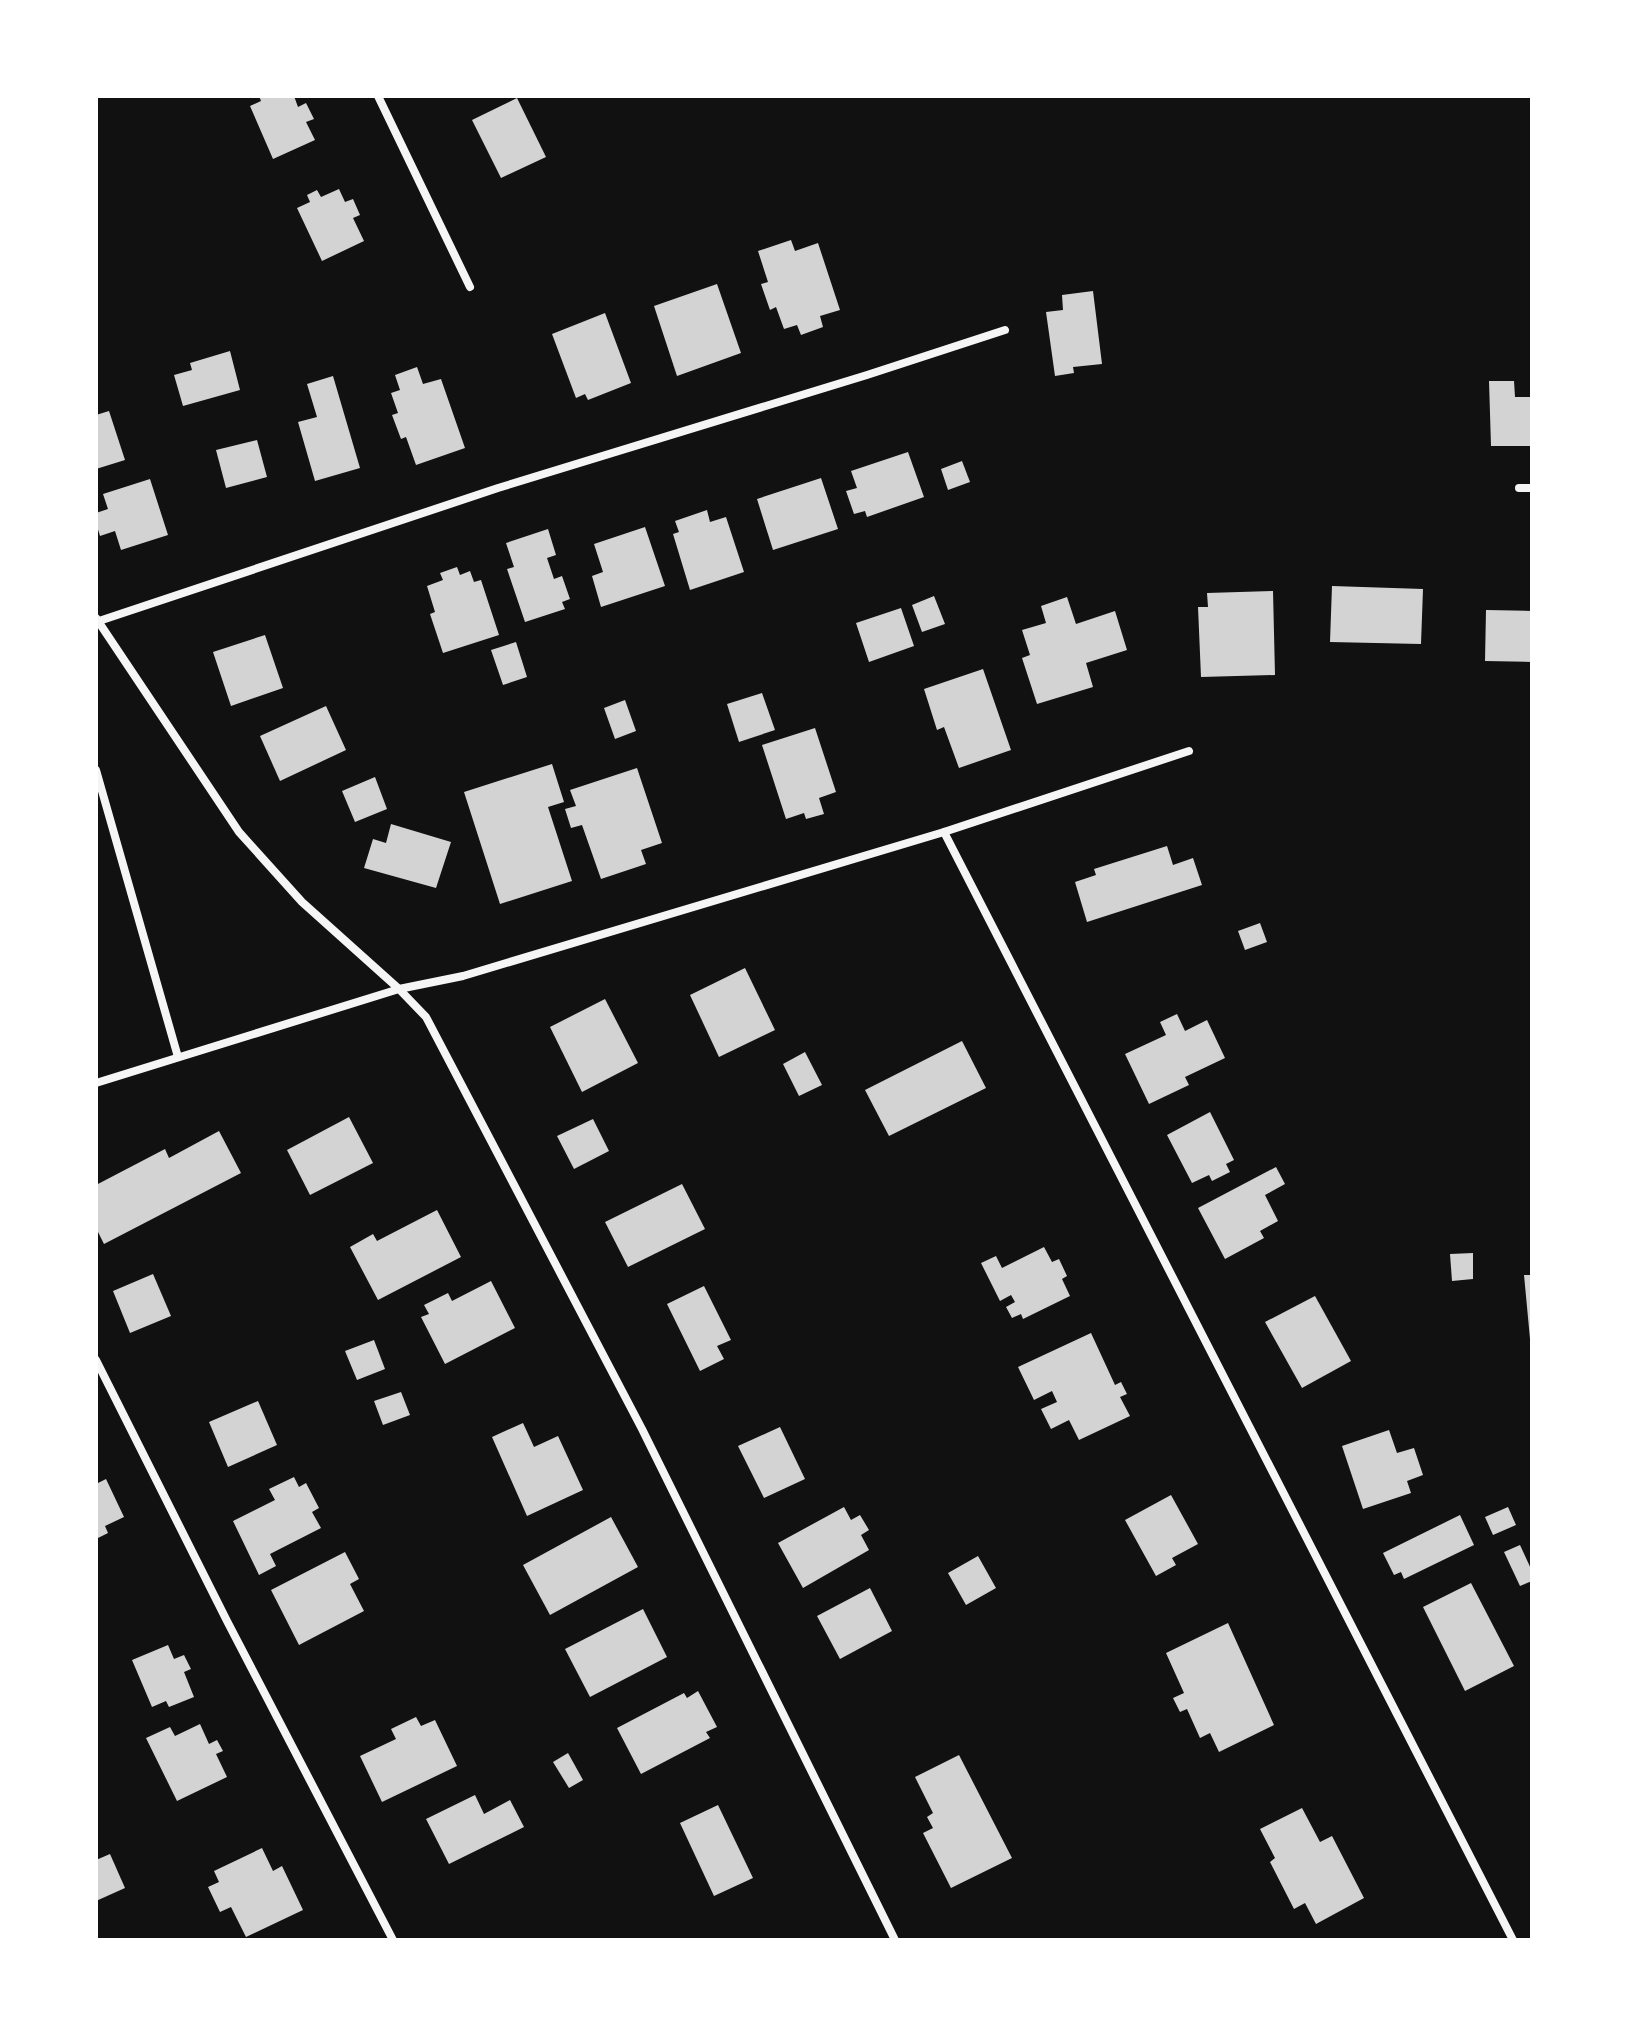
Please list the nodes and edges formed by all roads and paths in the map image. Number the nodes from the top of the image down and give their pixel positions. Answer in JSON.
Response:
{"nodes":[{"id":1,"x":378,"y":96,"type":"edge"},
{"id":2,"x":470,"y":287,"type":"dead end"},
{"id":3,"x":1005,"y":330,"type":"dead end"},
{"id":4,"x":1519,"y":488,"type":"dead end"},
{"id":5,"x":1532,"y":488,"type":"edge"},
{"id":6,"x":97,"y":621,"type":"edge"},
{"id":7,"x":1189,"y":751,"type":"dead end"},
{"id":8,"x":96,"y":770,"type":"edge"},
{"id":9,"x":944,"y":832,"type":"junction"},
{"id":10,"x":399,"y":989,"type":"junction"},
{"id":11,"x":178,"y":1057,"type":"junction"},
{"id":12,"x":96,"y":1083,"type":"edge"},
{"id":13,"x":96,"y":1360,"type":"edge"},
{"id":14,"x":393,"y":1940,"type":"edge"},
{"id":15,"x":895,"y":1940,"type":"edge"},
{"id":16,"x":1513,"y":1940,"type":"edge"}],
"edges":[{"from":1,"to":2,"type":"street"},
{"from":3,"to":6,"type":"street"},
{"from":4,"to":5,"type":"street"},
{"from":6,"to":10,"type":"street"},
{"from":7,"to":9,"type":"street"},
{"from":8,"to":11,"type":"street"},
{"from":9,"to":10,"type":"street"},
{"from":9,"to":16,"type":"street"},
{"from":10,"to":11,"type":"street"},
{"from":10,"to":15,"type":"street"},
{"from":11,"to":12,"type":"street"},
{"from":13,"to":14,"type":"street"}]}
